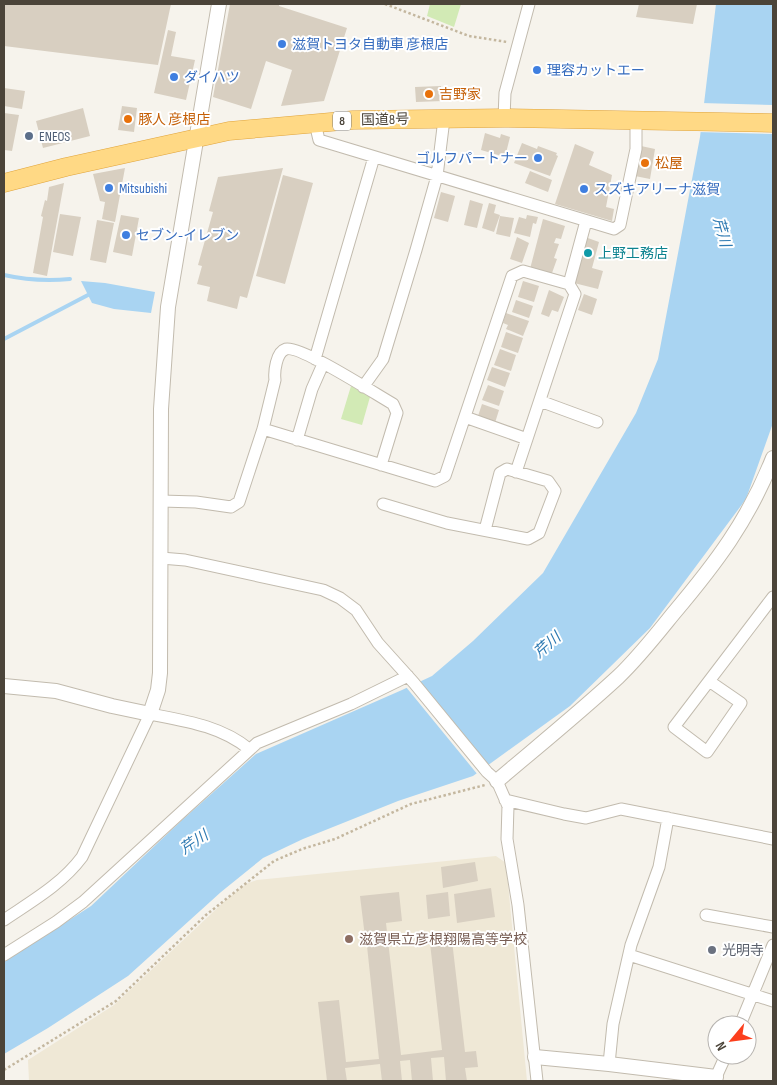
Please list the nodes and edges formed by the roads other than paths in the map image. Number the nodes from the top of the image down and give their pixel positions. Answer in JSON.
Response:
{"nodes":[{"id":1,"x":219,"y":4,"type":"edge"},
{"id":2,"x":529,"y":4,"type":"edge"},
{"id":3,"x":444,"y":118,"type":"junction"},
{"id":4,"x":504,"y":118,"type":"junction"},
{"id":5,"x":636,"y":120,"type":"junction"},
{"id":6,"x":315,"y":123,"type":"junction"},
{"id":7,"x":773,"y":123,"type":"edge"},
{"id":8,"x":197,"y":138,"type":"junction"},
{"id":9,"x":374,"y":157,"type":"junction"},
{"id":10,"x":437,"y":176,"type":"junction"},
{"id":11,"x":4,"y":183,"type":"edge"},
{"id":12,"x":586,"y":221,"type":"junction"},
{"id":13,"x":569,"y":284,"type":"junction"},
{"id":14,"x":319,"y":361,"type":"junction"},
{"id":15,"x":363,"y":387,"type":"junction"},
{"id":16,"x":540,"y":401,"type":"junction"},
{"id":17,"x":465,"y":417,"type":"junction"},
{"id":18,"x":597,"y":422,"type":"dead end"},
{"id":19,"x":262,"y":429,"type":"junction"},
{"id":20,"x":527,"y":439,"type":"junction"},
{"id":21,"x":297,"y":440,"type":"junction"},
{"id":22,"x":773,"y":458,"type":"edge"},
{"id":23,"x":380,"y":465,"type":"junction"},
{"id":24,"x":516,"y":472,"type":"junction"},
{"id":25,"x":161,"y":501,"type":"junction"},
{"id":26,"x":383,"y":504,"type":"dead end"},
{"id":27,"x":485,"y":530,"type":"junction"},
{"id":28,"x":161,"y":558,"type":"junction"},
{"id":29,"x":773,"y":596,"type":"edge"},
{"id":30,"x":411,"y":679,"type":"junction"},
{"id":31,"x":709,"y":681,"type":"junction"},
{"id":32,"x":4,"y":686,"type":"edge"},
{"id":33,"x":150,"y":714,"type":"junction"},
{"id":34,"x":249,"y":749,"type":"junction"},
{"id":35,"x":492,"y":776,"type":"junction"},
{"id":36,"x":506,"y":800,"type":"junction"},
{"id":37,"x":668,"y":818,"type":"junction"},
{"id":38,"x":773,"y":839,"type":"edge"},
{"id":39,"x":706,"y":915,"type":"dead end"},
{"id":40,"x":4,"y":920,"type":"edge"},
{"id":41,"x":773,"y":927,"type":"edge"},
{"id":42,"x":773,"y":945,"type":"edge"},
{"id":43,"x":4,"y":955,"type":"edge"},
{"id":44,"x":629,"y":955,"type":"junction"},
{"id":45,"x":753,"y":994,"type":"junction"},
{"id":46,"x":773,"y":1001,"type":"edge"},
{"id":47,"x":744,"y":1015,"type":"edge"},
{"id":48,"x":535,"y":1057,"type":"junction"},
{"id":49,"x":609,"y":1064,"type":"junction"},
{"id":50,"x":721,"y":1065,"type":"edge"},
{"id":51,"x":715,"y":1079,"type":"edge"},
{"id":52,"x":537,"y":1081,"type":"edge"}],
"edges":[{"from":1,"to":8,"type":"street"},
{"from":2,"to":4,"type":"street"},
{"from":3,"to":4,"type":"highway","name":"国道8号","number":"8"},
{"from":3,"to":6,"type":"highway","name":"国道8号","number":"8"},
{"from":3,"to":10,"type":"street"},
{"from":4,"to":5,"type":"highway","name":"国道8号","number":"8"},
{"from":5,"to":7,"type":"highway","name":"国道8号","number":"8"},
{"from":5,"to":12,"type":"street"},
{"from":6,"to":8,"type":"highway","name":"国道8号","number":"8"},
{"from":6,"to":9,"type":"street"},
{"from":8,"to":11,"type":"highway","name":"国道8号","number":"8"},
{"from":8,"to":25,"type":"street"},
{"from":9,"to":10,"type":"street"},
{"from":9,"to":14,"type":"street"},
{"from":10,"to":12,"type":"street"},
{"from":10,"to":15,"type":"street"},
{"from":12,"to":13,"type":"street"},
{"from":13,"to":16,"type":"street"},
{"from":13,"to":17,"type":"street"},
{"from":14,"to":15,"type":"street"},
{"from":14,"to":19,"type":"street"},
{"from":14,"to":21,"type":"street"},
{"from":15,"to":23,"type":"street"},
{"from":16,"to":18,"type":"street"},
{"from":16,"to":20,"type":"street"},
{"from":17,"to":20,"type":"street"},
{"from":17,"to":23,"type":"street"},
{"from":19,"to":21,"type":"street"},
{"from":19,"to":25,"type":"street"},
{"from":20,"to":24,"type":"street"},
{"from":21,"to":23,"type":"street"},
{"from":22,"to":35,"type":"street"},
{"from":24,"to":27,"type":"street"},
{"from":24,"to":27,"type":"street"},
{"from":25,"to":28,"type":"street"},
{"from":26,"to":27,"type":"street"},
{"from":28,"to":30,"type":"street"},
{"from":28,"to":33,"type":"street"},
{"from":29,"to":31,"type":"street"},
{"from":30,"to":34,"type":"street"},
{"from":30,"to":35,"type":"street"},
{"from":31,"to":31,"type":"street"},
{"from":32,"to":33,"type":"street"},
{"from":33,"to":34,"type":"street"},
{"from":33,"to":40,"type":"street"},
{"from":34,"to":43,"type":"street"},
{"from":35,"to":36,"type":"street"},
{"from":36,"to":37,"type":"street"},
{"from":36,"to":48,"type":"street"},
{"from":37,"to":38,"type":"street"},
{"from":37,"to":44,"type":"street"},
{"from":39,"to":41,"type":"street"},
{"from":42,"to":45,"type":"street"},
{"from":44,"to":45,"type":"street"},
{"from":44,"to":49,"type":"street"},
{"from":45,"to":46,"type":"street"},
{"from":45,"to":47,"type":"street"},
{"from":48,"to":49,"type":"street"},
{"from":48,"to":52,"type":"street"},
{"from":49,"to":51,"type":"street"},
{"from":50,"to":51,"type":"street"}]}
